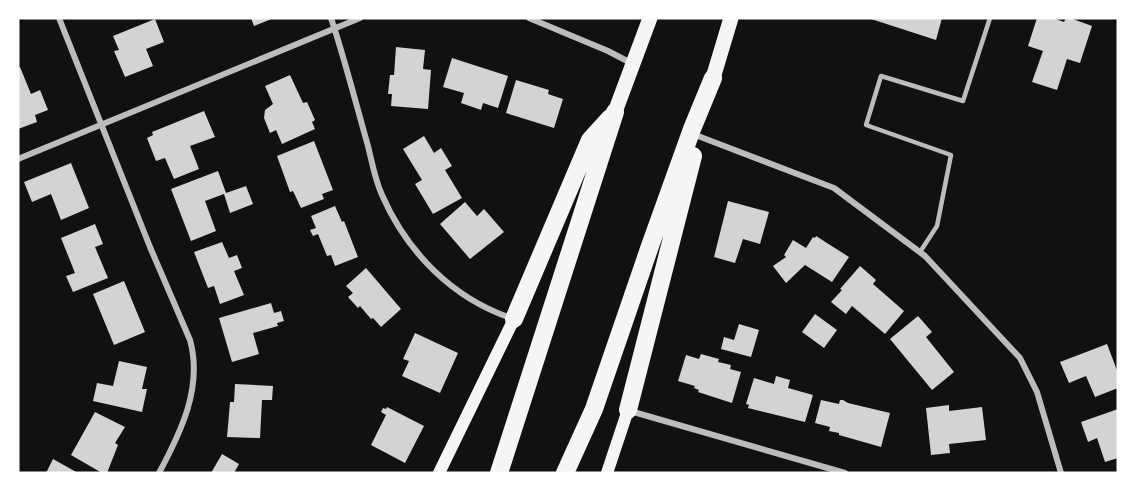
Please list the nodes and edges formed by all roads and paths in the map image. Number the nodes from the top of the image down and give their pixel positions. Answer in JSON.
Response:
{"nodes":[{"id":1,"x":59,"y":18,"type":"edge"},
{"id":2,"x":331,"y":18,"type":"edge"},
{"id":3,"x":360,"y":18,"type":"edge"},
{"id":4,"x":529,"y":18,"type":"edge"},
{"id":5,"x":650,"y":18,"type":"edge"},
{"id":6,"x":731,"y":18,"type":"edge"},
{"id":7,"x":990,"y":18,"type":"edge"},
{"id":8,"x":334,"y":28,"type":"junction"},
{"id":9,"x":634,"y":65,"type":"junction"},
{"id":10,"x":713,"y":78,"type":"junction"},
{"id":11,"x":615,"y":112,"type":"junction"},
{"id":12,"x":102,"y":125,"type":"junction"},
{"id":13,"x":698,"y":136,"type":"junction"},
{"id":14,"x":18,"y":159,"type":"edge"},
{"id":15,"x":920,"y":252,"type":"junction"},
{"id":16,"x":514,"y":319,"type":"junction"},
{"id":17,"x":628,"y":410,"type":"junction"},
{"id":18,"x":159,"y":473,"type":"edge"},
{"id":19,"x":439,"y":473,"type":"edge"},
{"id":20,"x":499,"y":473,"type":"edge"},
{"id":21,"x":565,"y":473,"type":"edge"},
{"id":22,"x":607,"y":473,"type":"edge"},
{"id":23,"x":845,"y":473,"type":"edge"},
{"id":24,"x":1061,"y":473,"type":"edge"}],
"edges":[{"from":1,"to":12,"type":"street"},
{"from":2,"to":8,"type":"street"},
{"from":3,"to":8,"type":"street"},
{"from":4,"to":9,"type":"street"},
{"from":5,"to":9,"type":"main road"},
{"from":6,"to":10,"type":"main road"},
{"from":7,"to":15,"type":"lane"},
{"from":8,"to":12,"type":"street"},
{"from":8,"to":16,"type":"street"},
{"from":9,"to":11,"type":"main road"},
{"from":10,"to":13,"type":"highway"},
{"from":10,"to":21,"type":"highway"},
{"from":11,"to":16,"type":"highway"},
{"from":11,"to":20,"type":"highway"},
{"from":12,"to":14,"type":"street"},
{"from":12,"to":18,"type":"street"},
{"from":13,"to":15,"type":"street"},
{"from":13,"to":17,"type":"highway"},
{"from":15,"to":24,"type":"street"},
{"from":16,"to":19,"type":"main road"},
{"from":17,"to":22,"type":"main road"},
{"from":17,"to":23,"type":"street"}]}
